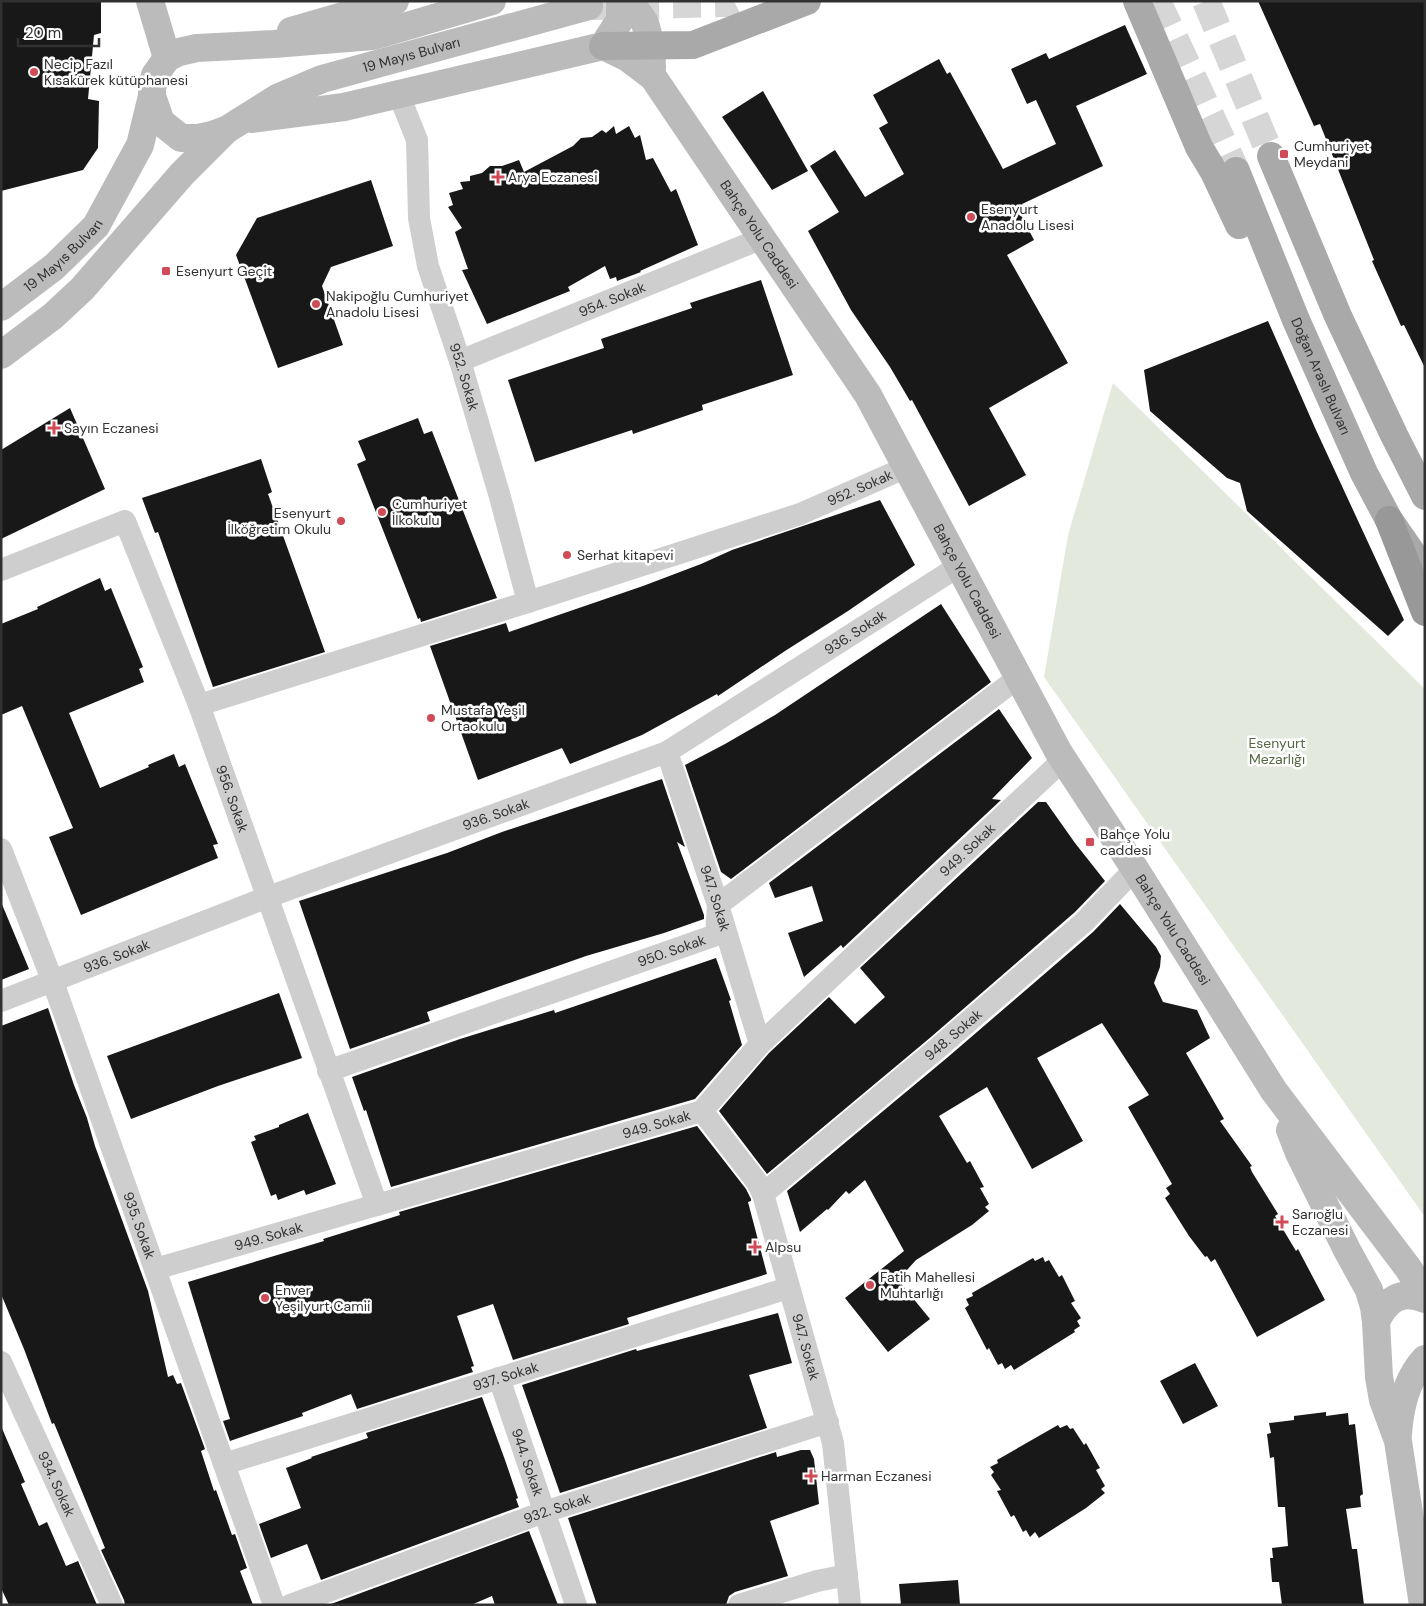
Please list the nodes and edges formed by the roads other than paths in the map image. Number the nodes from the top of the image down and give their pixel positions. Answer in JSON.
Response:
{"nodes":[{"id":1,"x":150,"y":1,"type":"edge"},
{"id":2,"x":395,"y":1,"type":"edge"},
{"id":3,"x":492,"y":1,"type":"edge"},
{"id":4,"x":620,"y":1,"type":"edge"},
{"id":5,"x":630,"y":1,"type":"edge"},
{"id":6,"x":807,"y":1,"type":"edge"},
{"id":7,"x":1137,"y":1,"type":"edge"},
{"id":8,"x":589,"y":6,"type":"dead end"},
{"id":9,"x":274,"y":44,"type":"junction"},
{"id":10,"x":650,"y":45,"type":"junction"},
{"id":11,"x":603,"y":46,"type":"junction"},
{"id":12,"x":167,"y":58,"type":"junction"},
{"id":13,"x":653,"y":77,"type":"junction"},
{"id":14,"x":399,"y":95,"type":"junction"},
{"id":15,"x":152,"y":96,"type":"junction"},
{"id":16,"x":234,"y":125,"type":"junction"},
{"id":17,"x":1271,"y":156,"type":"tunnel mouth"},
{"id":18,"x":1236,"y":171,"type":"tunnel mouth"},
{"id":19,"x":763,"y":238,"type":"junction"},
{"id":20,"x":1,"y":307,"type":"edge"},
{"id":21,"x":1296,"y":320,"type":"junction"},
{"id":22,"x":1,"y":355,"type":"edge"},
{"id":23,"x":460,"y":361,"type":"junction"},
{"id":24,"x":907,"y":467,"type":"junction"},
{"id":25,"x":1425,"y":496,"type":"edge"},
{"id":26,"x":1389,"y":520,"type":"junction"},
{"id":27,"x":959,"y":566,"type":"junction"},
{"id":28,"x":1,"y":570,"type":"edge"},
{"id":29,"x":1425,"y":572,"type":"edge"},
{"id":30,"x":528,"y":602,"type":"junction"},
{"id":31,"x":1425,"y":612,"type":"edge"},
{"id":32,"x":1018,"y":677,"type":"junction"},
{"id":33,"x":199,"y":705,"type":"junction"},
{"id":34,"x":667,"y":752,"type":"junction"},
{"id":35,"x":1064,"y":759,"type":"junction"},
{"id":36,"x":1,"y":849,"type":"edge"},
{"id":37,"x":1135,"y":869,"type":"junction"},
{"id":38,"x":268,"y":897,"type":"junction"},
{"id":39,"x":718,"y":905,"type":"junction"},
{"id":40,"x":53,"y":982,"type":"junction"},
{"id":41,"x":1,"y":1001,"type":"edge"},
{"id":42,"x":760,"y":1044,"type":"junction"},
{"id":43,"x":328,"y":1071,"type":"junction"},
{"id":44,"x":1274,"y":1091,"type":"junction"},
{"id":45,"x":702,"y":1111,"type":"junction"},
{"id":46,"x":763,"y":1194,"type":"junction"},
{"id":47,"x":377,"y":1205,"type":"junction"},
{"id":48,"x":155,"y":1269,"type":"junction"},
{"id":49,"x":788,"y":1288,"type":"junction"},
{"id":50,"x":1425,"y":1295,"type":"edge"},
{"id":51,"x":1425,"y":1299,"type":"edge"},
{"id":52,"x":1377,"y":1334,"type":"junction"},
{"id":53,"x":1425,"y":1357,"type":"edge"},
{"id":54,"x":1,"y":1362,"type":"edge"},
{"id":55,"x":498,"y":1378,"type":"junction"},
{"id":56,"x":828,"y":1422,"type":"junction"},
{"id":57,"x":1398,"y":1441,"type":"junction"},
{"id":58,"x":224,"y":1464,"type":"junction"},
{"id":59,"x":544,"y":1512,"type":"junction"},
{"id":60,"x":847,"y":1576,"type":"junction"},
{"id":61,"x":112,"y":1605,"type":"edge"},
{"id":62,"x":274,"y":1605,"type":"edge"},
{"id":63,"x":290,"y":1605,"type":"edge"},
{"id":64,"x":576,"y":1605,"type":"edge"},
{"id":65,"x":739,"y":1605,"type":"edge"},
{"id":66,"x":850,"y":1605,"type":"edge"},
{"id":67,"x":1423,"y":1605,"type":"edge"}],
"edges":[{"from":1,"to":12,"type":"main road"},
{"from":2,"to":9,"type":"main road"},
{"from":3,"to":9,"type":"main road","name":"19 Mayıs Bulvarı"},
{"from":4,"to":11,"type":"main road"},
{"from":5,"to":10,"type":"main road","name":"Bahçe Yolu Caddesi"},
{"from":6,"to":10,"type":"main road"},
{"from":7,"to":21,"type":"main road"},
{"from":8,"to":16,"type":"main road","name":"19 Mayıs Bulvarı"},
{"from":9,"to":12,"type":"main road","name":"19 Mayıs Bulvarı"},
{"from":10,"to":11,"type":"main road"},
{"from":10,"to":13,"type":"main road","name":"Bahçe Yolu Caddesi"},
{"from":11,"to":13,"type":"main road","name":"Bahçe Yolu Caddesi"},
{"from":11,"to":14,"type":"main road"},
{"from":12,"to":15,"type":"main road","name":"19 Mayıs Bulvarı"},
{"from":13,"to":19,"type":"main road","name":"Bahçe Yolu Caddesi"},
{"from":14,"to":16,"type":"main road"},
{"from":14,"to":23,"type":"street","name":"952. Sokak"},
{"from":15,"to":16,"type":"main road"},
{"from":15,"to":20,"type":"main road","name":"19 Mayıs Bulvarı"},
{"from":16,"to":22,"type":"main road","name":"19 Mayıs Bulvarı"},
{"from":17,"to":25,"type":"main road"},
{"from":18,"to":21,"type":"main road","name":"Doğan Araslı Bulvarı"},
{"from":19,"to":23,"type":"street","name":"954. Sokak"},
{"from":19,"to":24,"type":"main road","name":"Bahçe Yolu Caddesi"},
{"from":21,"to":26,"type":"main road","name":"Doğan Araslı Bulvarı"},
{"from":23,"to":30,"type":"street","name":"952. Sokak"},
{"from":24,"to":27,"type":"main road","name":"Bahçe Yolu Caddesi"},
{"from":24,"to":30,"type":"street","name":"952. Sokak"},
{"from":26,"to":29,"type":"main road","name":"Doğan Araslı Bulvarı"},
{"from":26,"to":31,"type":"highway"},
{"from":27,"to":32,"type":"main road","name":"Bahçe Yolu Caddesi"},
{"from":27,"to":34,"type":"street","name":"936. Sokak"},
{"from":28,"to":33,"type":"street","name":"956. Sokak"},
{"from":30,"to":33,"type":"street","name":"952. Sokak"},
{"from":32,"to":35,"type":"main road","name":"Bahçe Yolu Caddesi"},
{"from":32,"to":39,"type":"street"},
{"from":33,"to":38,"type":"street","name":"956. Sokak"},
{"from":34,"to":38,"type":"street","name":"936. Sokak"},
{"from":34,"to":39,"type":"street","name":"947. Sokak"},
{"from":35,"to":37,"type":"main road","name":"Bahçe Yolu Caddesi"},
{"from":35,"to":42,"type":"street","name":"949. Sokak"},
{"from":36,"to":40,"type":"street","name":"935. Sokak"},
{"from":37,"to":44,"type":"main road","name":"Bahçe Yolu Caddesi"},
{"from":37,"to":46,"type":"street","name":"948. Sokak"},
{"from":38,"to":40,"type":"street","name":"936. Sokak"},
{"from":38,"to":43,"type":"street","name":"956. Sokak"},
{"from":39,"to":42,"type":"street","name":"947. Sokak"},
{"from":39,"to":43,"type":"street","name":"950. Sokak"},
{"from":40,"to":41,"type":"street","name":"936. Sokak"},
{"from":40,"to":48,"type":"street","name":"935. Sokak"},
{"from":42,"to":45,"type":"street","name":"949. Sokak"},
{"from":43,"to":47,"type":"street","name":"956. Sokak"},
{"from":44,"to":50,"type":"main road","name":"Bahçe Yolu Caddesi"},
{"from":44,"to":52,"type":"main road","name":"Bahçe Yolu Caddesi"},
{"from":45,"to":46,"type":"street","name":"947. Sokak"},
{"from":45,"to":47,"type":"street","name":"949. Sokak"},
{"from":46,"to":49,"type":"street","name":"947. Sokak"},
{"from":47,"to":48,"type":"street","name":"949. Sokak"},
{"from":48,"to":58,"type":"street","name":"935. Sokak"},
{"from":49,"to":55,"type":"street","name":"937. Sokak"},
{"from":49,"to":56,"type":"street","name":"947. Sokak"},
{"from":51,"to":52,"type":"main road"},
{"from":52,"to":53,"type":"main road","name":"Bahçe Yolu Caddesi"},
{"from":52,"to":57,"type":"main road","name":"Bahçe Yolu Caddesi"},
{"from":53,"to":57,"type":"main road","name":"Bahçe Yolu Caddesi"},
{"from":54,"to":61,"type":"street","name":"934. Sokak"},
{"from":55,"to":58,"type":"street","name":"937. Sokak"},
{"from":55,"to":59,"type":"street","name":"944. Sokak"},
{"from":56,"to":59,"type":"street","name":"932. Sokak"},
{"from":56,"to":60,"type":"street","name":"947. Sokak"},
{"from":57,"to":67,"type":"main road","name":"Bahçe Yolu Caddesi"},
{"from":58,"to":62,"type":"street","name":"935. Sokak"},
{"from":59,"to":63,"type":"street","name":"932. Sokak"},
{"from":59,"to":64,"type":"street","name":"944. Sokak"},
{"from":60,"to":65,"type":"street"},
{"from":60,"to":66,"type":"street","name":"947. Sokak"}]}
